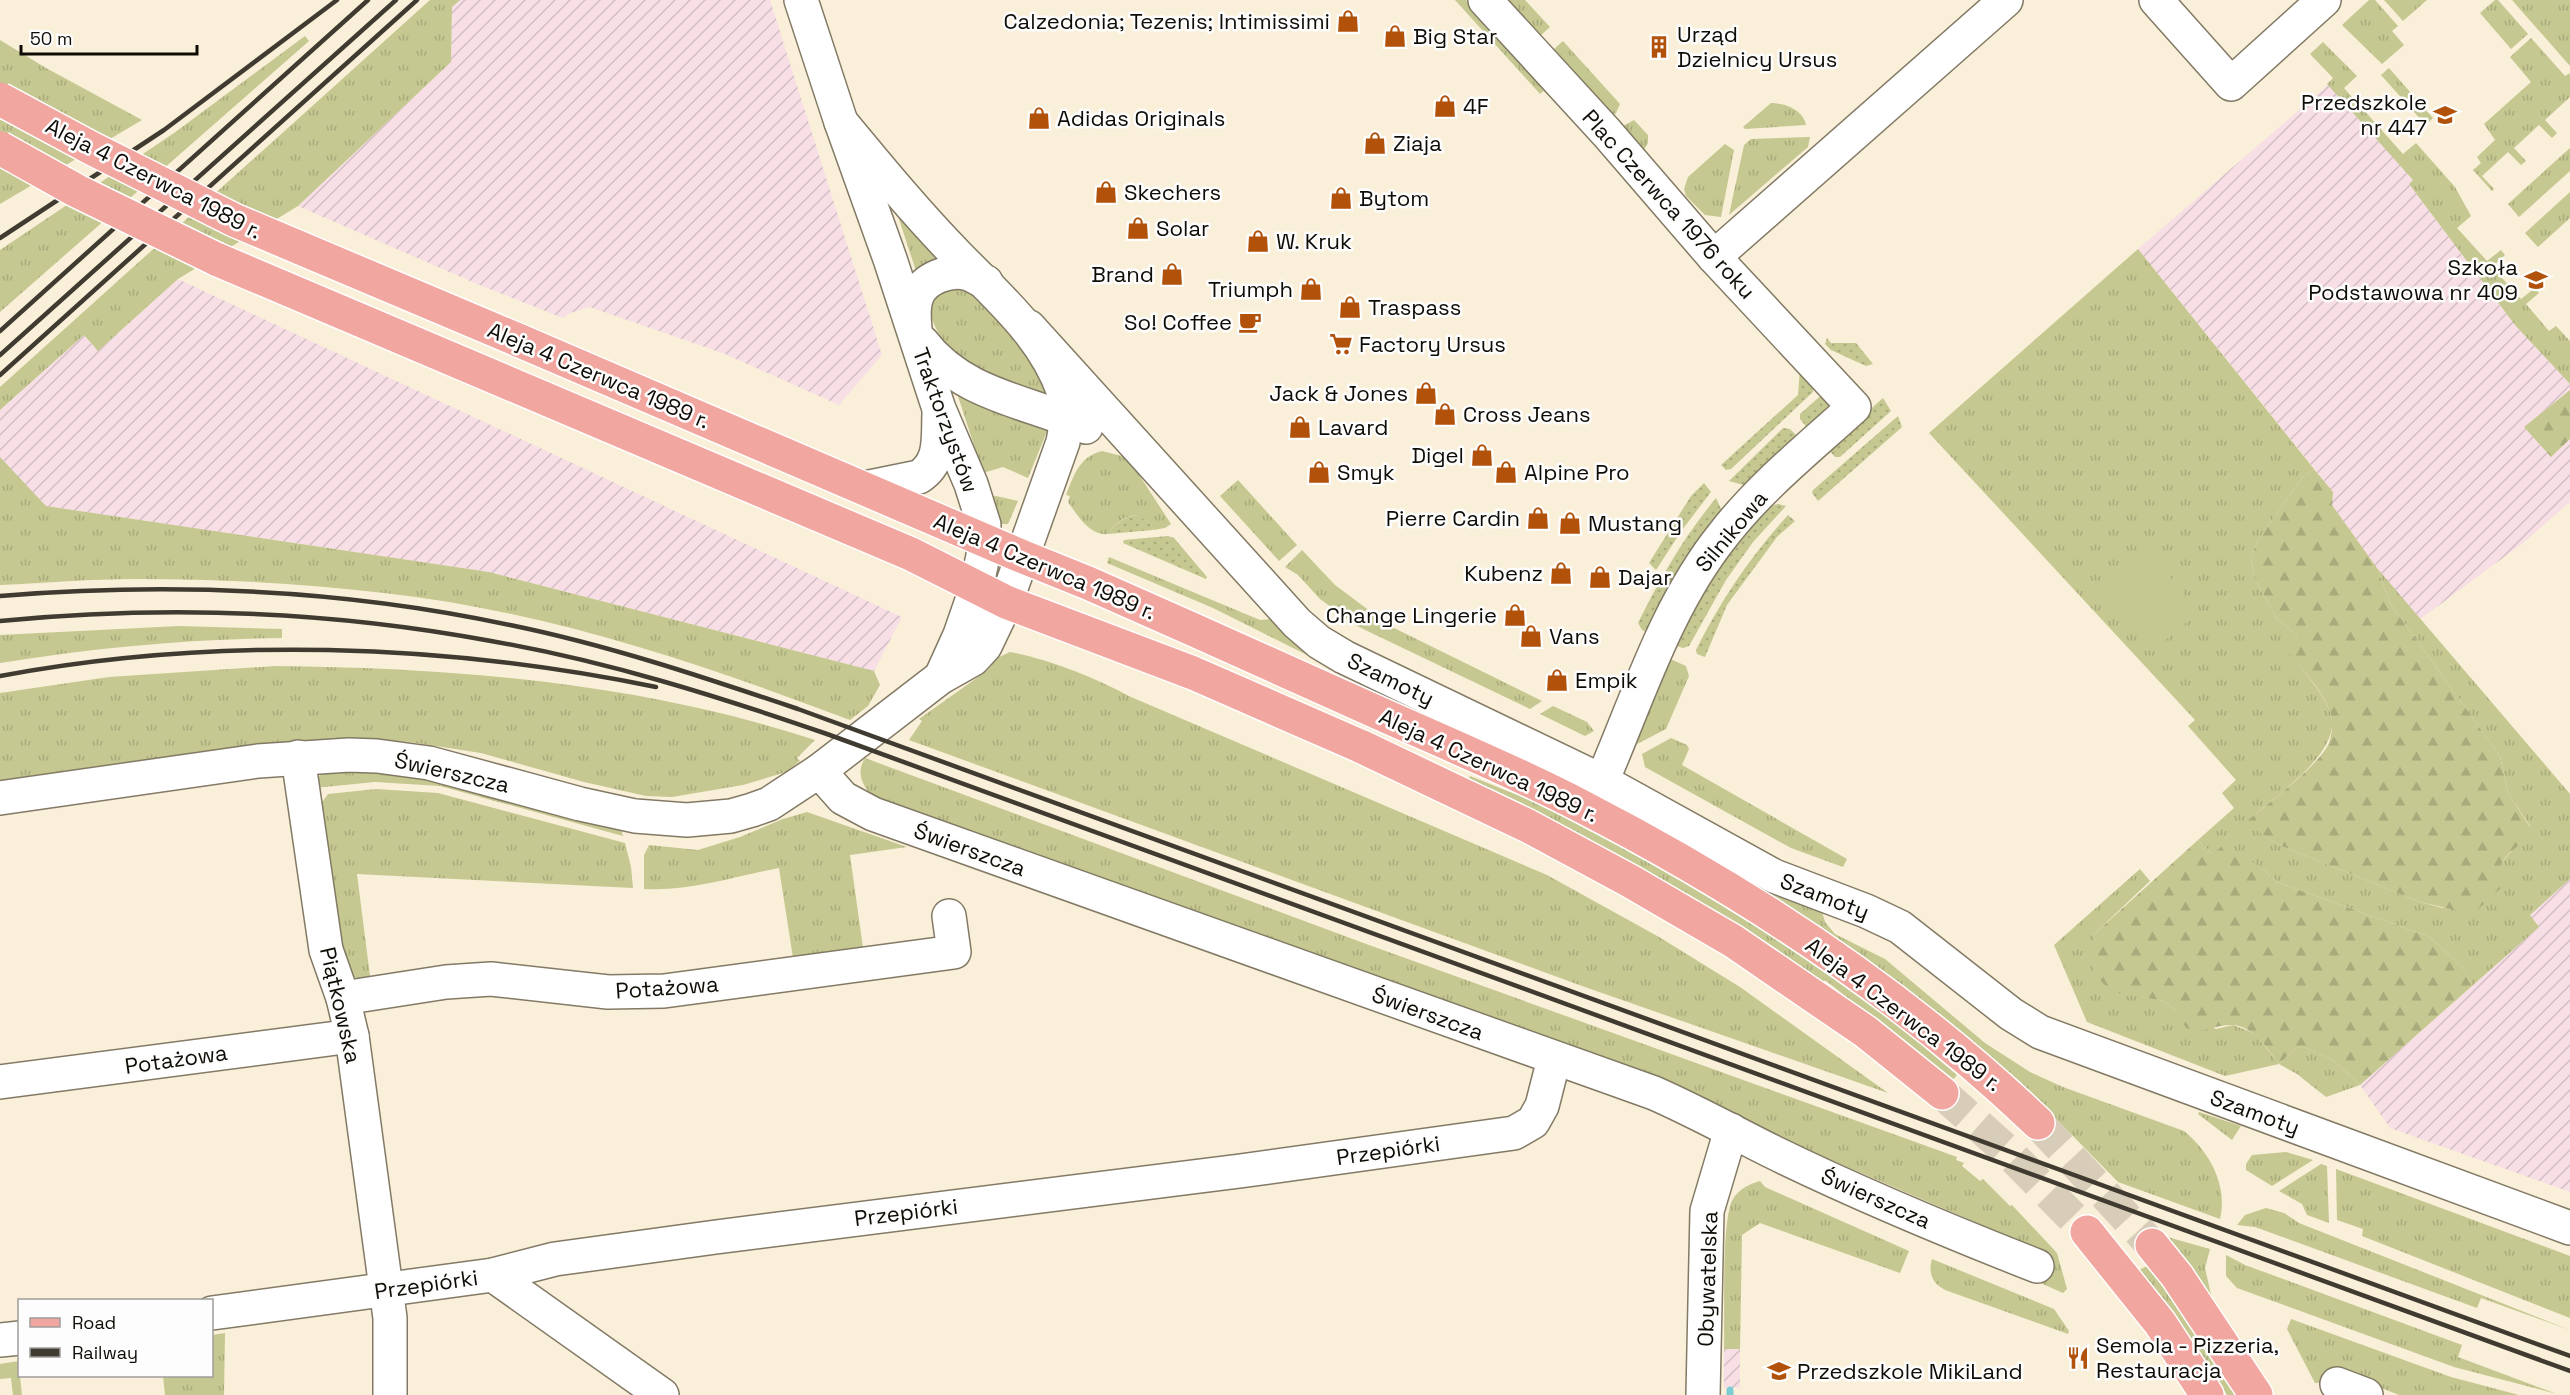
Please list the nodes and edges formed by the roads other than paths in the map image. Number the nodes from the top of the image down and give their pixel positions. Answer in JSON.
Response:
{"nodes":[{"id":1,"x":801,"y":0,"type":"edge"},
{"id":2,"x":1485,"y":0,"type":"edge"},
{"id":3,"x":2006,"y":0,"type":"edge"},
{"id":4,"x":2156,"y":0,"type":"edge"},
{"id":5,"x":2292,"y":0,"type":"edge"},
{"id":6,"x":2324,"y":0,"type":"edge"},
{"id":7,"x":2223,"y":75,"type":"junction"},
{"id":8,"x":0,"y":99,"type":"edge"},
{"id":9,"x":841,"y":122,"type":"junction"},
{"id":10,"x":0,"y":148,"type":"edge"},
{"id":11,"x":1714,"y":257,"type":"junction"},
{"id":12,"x":986,"y":282,"type":"junction"},
{"id":13,"x":1029,"y":327,"type":"junction"},
{"id":14,"x":915,"y":334,"type":"junction"},
{"id":15,"x":1854,"y":407,"type":"joint"},
{"id":16,"x":939,"y":410,"type":"junction"},
{"id":17,"x":1067,"y":419,"type":"junction"},
{"id":18,"x":1108,"y":437,"type":"junction"},
{"id":19,"x":1145,"y":456,"type":"junction"},
{"id":20,"x":1057,"y":459,"type":"junction"},
{"id":21,"x":865,"y":488,"type":"junction"},
{"id":22,"x":984,"y":540,"type":"junction"},
{"id":23,"x":1021,"y":556,"type":"junction"},
{"id":24,"x":976,"y":589,"type":"junction"},
{"id":25,"x":1006,"y":602,"type":"junction"},
{"id":26,"x":941,"y":677,"type":"junction"},
{"id":27,"x":890,"y":718,"type":"joint"},
{"id":28,"x":298,"y":757,"type":"junction"},
{"id":29,"x":819,"y":771,"type":"junction"},
{"id":30,"x":1602,"y":781,"type":"junction"},
{"id":31,"x":0,"y":798,"type":"edge"},
{"id":32,"x":949,"y":916,"type":"dead end"},
{"id":33,"x":343,"y":998,"type":"junction"},
{"id":34,"x":352,"y":1036,"type":"junction"},
{"id":35,"x":1554,"y":1059,"type":"junction"},
{"id":36,"x":0,"y":1082,"type":"edge"},
{"id":37,"x":1942,"y":1093,"type":"tunnel mouth"},
{"id":38,"x":2038,"y":1123,"type":"tunnel mouth"},
{"id":39,"x":1731,"y":1130,"type":"junction"},
{"id":40,"x":2570,"y":1228,"type":"edge"},
{"id":41,"x":2087,"y":1232,"type":"tunnel mouth"},
{"id":42,"x":2152,"y":1245,"type":"tunnel mouth"},
{"id":43,"x":2037,"y":1266,"type":"dead end"},
{"id":44,"x":493,"y":1275,"type":"junction"},
{"id":45,"x":386,"y":1290,"type":"junction"},
{"id":46,"x":213,"y":1313,"type":"edge"},
{"id":47,"x":18,"y":1338,"type":"edge"},
{"id":48,"x":0,"y":1340,"type":"edge"},
{"id":49,"x":390,"y":1395,"type":"edge"},
{"id":50,"x":662,"y":1395,"type":"edge"},
{"id":51,"x":1703,"y":1395,"type":"edge"},
{"id":52,"x":2207,"y":1395,"type":"edge"},
{"id":53,"x":2256,"y":1395,"type":"edge"}],
"edges":[{"from":1,"to":9,"type":"street","name":"Traktorzystów"},
{"from":2,"to":11,"type":"street","name":"Plac Czerwca 1976 roku"},
{"from":3,"to":11,"type":"street"},
{"from":4,"to":7,"type":"street"},
{"from":5,"to":7,"type":"street"},
{"from":6,"to":7,"type":"street"},
{"from":8,"to":21,"type":"main road","name":"Aleja 4 Czerwca 1989 r.","bridge":true},
{"from":9,"to":12,"type":"street","name":"Traktorzystów"},
{"from":9,"to":14,"type":"street","name":"Traktorzystów"},
{"from":10,"to":24,"type":"main road","name":"Aleja 4 Czerwca 1989 r.","bridge":true},
{"from":11,"to":15,"type":"street","name":"Plac Czerwca 1976 roku"},
{"from":12,"to":13,"type":"street","name":"Traktorzystów"},
{"from":12,"to":14,"type":"street","name":"Traktorzystów"},
{"from":13,"to":17,"type":"street","name":"Traktorzystów"},
{"from":13,"to":19,"type":"street","name":"Szamoty"},
{"from":14,"to":16,"type":"street","name":"Traktorzystów"},
{"from":14,"to":17,"type":"street","name":"Szamoty"},
{"from":15,"to":30,"type":"street","name":"Silnikowa"},
{"from":16,"to":21,"type":"street"},
{"from":16,"to":22,"type":"street","name":"Traktorzystów"},
{"from":17,"to":18,"type":"street","name":"Szamoty"},
{"from":17,"to":20,"type":"street","name":"Traktorzystów"},
{"from":18,"to":19,"type":"street","name":"Szamoty"},
{"from":18,"to":20,"type":"street"},
{"from":19,"to":30,"type":"street","name":"Szamoty"},
{"from":20,"to":23,"type":"street","name":"Traktorzystów"},
{"from":21,"to":22,"type":"main road","name":"Aleja 4 Czerwca 1989 r."},
{"from":22,"to":23,"type":"main road","name":"Aleja 4 Czerwca 1989 r."},
{"from":22,"to":24,"type":"street","name":"Traktorzystów"},
{"from":23,"to":25,"type":"street","name":"Traktorzystów"},
{"from":23,"to":38,"type":"main road","name":"Aleja 4 Czerwca 1989 r."},
{"from":24,"to":25,"type":"main road","name":"Aleja 4 Czerwca 1989 r."},
{"from":24,"to":26,"type":"street","name":"Traktorzystów"},
{"from":25,"to":26,"type":"street","name":"Traktorzystów"},
{"from":25,"to":37,"type":"main road","name":"Aleja 4 Czerwca 1989 r."},
{"from":26,"to":27,"type":"street","name":"Traktorzystów"},
{"from":27,"to":29,"type":"street","name":"Świerszcza"},
{"from":28,"to":29,"type":"street","name":"Świerszcza"},
{"from":28,"to":31,"type":"street","name":"Świerszcza"},
{"from":28,"to":33,"type":"street","name":"Piątkowska"},
{"from":29,"to":35,"type":"street","name":"Świerszcza"},
{"from":30,"to":40,"type":"street","name":"Szamoty"},
{"from":32,"to":33,"type":"street","name":"Potażowa"},
{"from":33,"to":34,"type":"street","name":"Piątkowska"},
{"from":34,"to":36,"type":"street","name":"Potażowa"},
{"from":34,"to":45,"type":"street","name":"Piątkowska"},
{"from":35,"to":39,"type":"street","name":"Świerszcza"},
{"from":35,"to":44,"type":"street","name":"Przepiórki"},
{"from":39,"to":43,"type":"street","name":"Świerszcza"},
{"from":39,"to":51,"type":"street","name":"Obywatelska"},
{"from":41,"to":52,"type":"main road"},
{"from":42,"to":53,"type":"main road"},
{"from":44,"to":45,"type":"street","name":"Przepiórki"},
{"from":44,"to":50,"type":"street"},
{"from":45,"to":46,"type":"street","name":"Przepiórki"},
{"from":45,"to":49,"type":"street","name":"Piątkowska"},
{"from":47,"to":48,"type":"street"}]}
